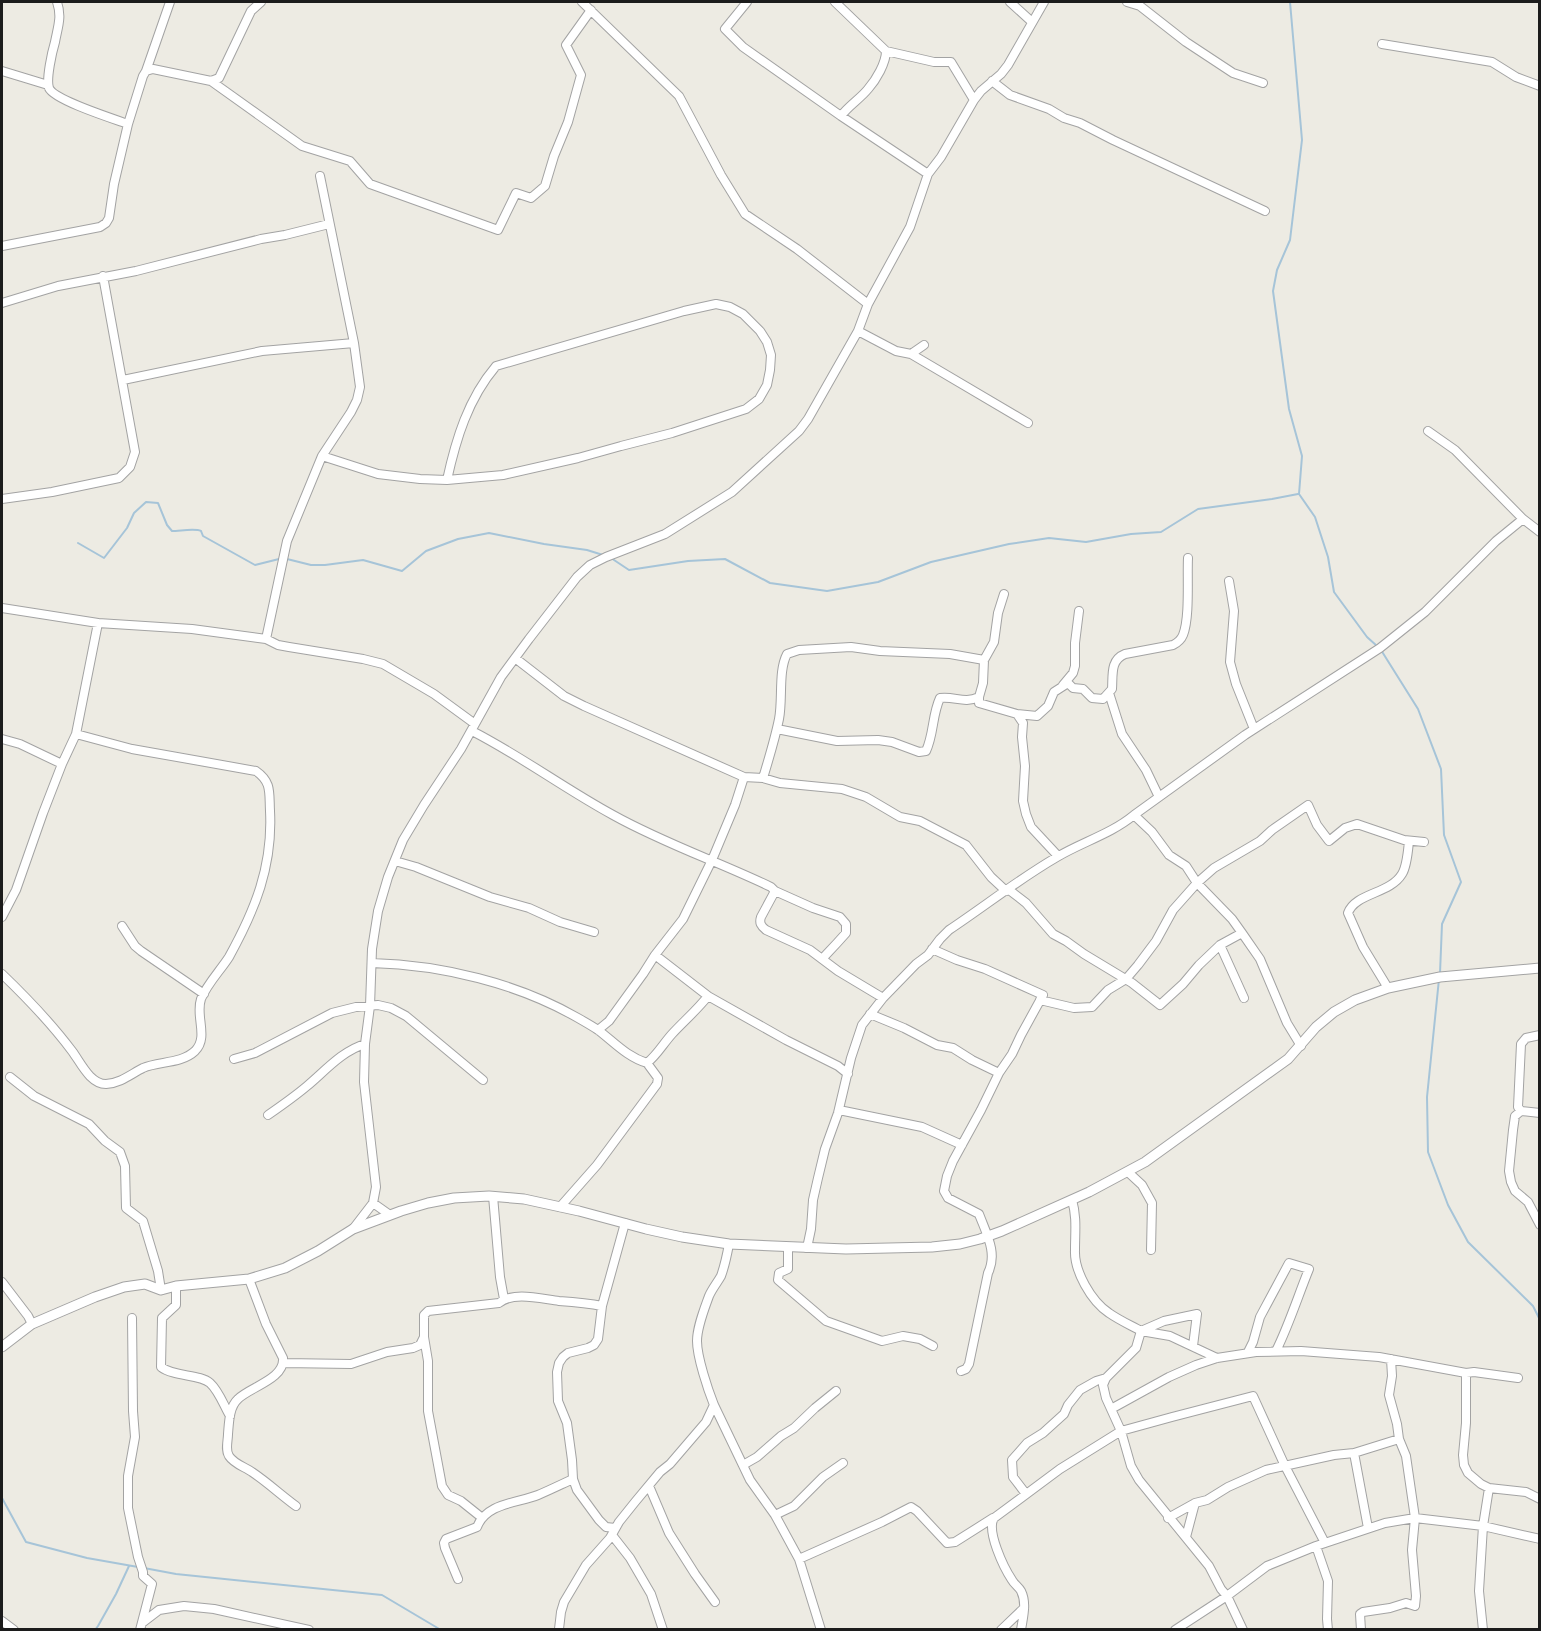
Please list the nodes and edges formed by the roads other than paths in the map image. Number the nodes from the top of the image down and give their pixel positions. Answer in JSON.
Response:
{"nodes":[{"id":1,"x":57,"y":2,"type":"edge"},
{"id":2,"x":170,"y":2,"type":"edge"},
{"id":3,"x":261,"y":2,"type":"edge"},
{"id":4,"x":582,"y":2,"type":"edge"},
{"id":5,"x":747,"y":2,"type":"edge"},
{"id":6,"x":835,"y":2,"type":"edge"},
{"id":7,"x":1010,"y":2,"type":"edge"},
{"id":8,"x":1044,"y":2,"type":"edge"},
{"id":9,"x":1127,"y":2,"type":"edge"},
{"id":10,"x":591,"y":10,"type":"junction"},
{"id":11,"x":1032,"y":22,"type":"junction"},
{"id":12,"x":1382,"y":44,"type":"dead end"},
{"id":13,"x":886,"y":51,"type":"junction"},
{"id":14,"x":2,"y":71,"type":"edge"},
{"id":15,"x":146,"y":71,"type":"junction"},
{"id":16,"x":212,"y":81,"type":"junction"},
{"id":17,"x":992,"y":81,"type":"junction"},
{"id":18,"x":1263,"y":83,"type":"dead end"},
{"id":19,"x":48,"y":85,"type":"junction"},
{"id":20,"x":1539,"y":86,"type":"edge"},
{"id":21,"x":974,"y":100,"type":"junction"},
{"id":22,"x":841,"y":116,"type":"junction"},
{"id":23,"x":128,"y":124,"type":"junction"},
{"id":24,"x":928,"y":174,"type":"junction"},
{"id":25,"x":320,"y":176,"type":"dead end"},
{"id":26,"x":1265,"y":211,"type":"dead end"},
{"id":27,"x":329,"y":224,"type":"junction"},
{"id":28,"x":2,"y":246,"type":"edge"},
{"id":29,"x":104,"y":276,"type":"junction"},
{"id":30,"x":2,"y":303,"type":"edge"},
{"id":31,"x":868,"y":304,"type":"junction"},
{"id":32,"x":858,"y":331,"type":"junction"},
{"id":33,"x":354,"y":343,"type":"junction"},
{"id":34,"x":924,"y":345,"type":"dead end"},
{"id":35,"x":911,"y":354,"type":"junction"},
{"id":36,"x":123,"y":380,"type":"junction"},
{"id":37,"x":1028,"y":423,"type":"dead end"},
{"id":38,"x":1428,"y":431,"type":"dead end"},
{"id":39,"x":322,"y":456,"type":"junction"},
{"id":40,"x":447,"y":480,"type":"junction"},
{"id":41,"x":2,"y":499,"type":"edge"},
{"id":42,"x":1523,"y":519,"type":"junction"},
{"id":43,"x":1539,"y":532,"type":"edge"},
{"id":44,"x":1188,"y":558,"type":"dead end"},
{"id":45,"x":1230,"y":581,"type":"dead end"},
{"id":46,"x":1004,"y":594,"type":"dead end"},
{"id":47,"x":2,"y":608,"type":"edge"},
{"id":48,"x":1079,"y":611,"type":"dead end"},
{"id":49,"x":98,"y":623,"type":"junction"},
{"id":50,"x":266,"y":639,"type":"junction"},
{"id":51,"x":515,"y":658,"type":"junction"},
{"id":52,"x":984,"y":660,"type":"junction"},
{"id":53,"x":1061,"y":686,"type":"junction"},
{"id":54,"x":1109,"y":693,"type":"junction"},
{"id":55,"x":979,"y":697,"type":"junction"},
{"id":56,"x":1017,"y":714,"type":"junction"},
{"id":57,"x":473,"y":727,"type":"junction"},
{"id":58,"x":777,"y":729,"type":"junction"},
{"id":59,"x":1254,"y":729,"type":"junction"},
{"id":60,"x":76,"y":734,"type":"junction"},
{"id":61,"x":2,"y":740,"type":"edge"},
{"id":62,"x":62,"y":764,"type":"junction"},
{"id":63,"x":744,"y":777,"type":"junction"},
{"id":64,"x":763,"y":778,"type":"junction"},
{"id":65,"x":1159,"y":797,"type":"junction"},
{"id":66,"x":1134,"y":815,"type":"junction"},
{"id":67,"x":1409,"y":841,"type":"junction"},
{"id":68,"x":1424,"y":842,"type":"dead end"},
{"id":69,"x":1058,"y":856,"type":"junction"},
{"id":70,"x":712,"y":860,"type":"junction"},
{"id":71,"x":394,"y":861,"type":"junction"},
{"id":72,"x":1197,"y":883,"type":"junction"},
{"id":73,"x":1007,"y":890,"type":"junction"},
{"id":74,"x":775,"y":891,"type":"junction"},
{"id":75,"x":2,"y":917,"type":"edge"},
{"id":76,"x":122,"y":926,"type":"dead end"},
{"id":77,"x":594,"y":932,"type":"dead end"},
{"id":78,"x":1242,"y":933,"type":"junction"},
{"id":79,"x":1220,"y":945,"type":"junction"},
{"id":80,"x":932,"y":949,"type":"junction"},
{"id":81,"x":655,"y":955,"type":"junction"},
{"id":82,"x":822,"y":959,"type":"junction"},
{"id":83,"x":372,"y":963,"type":"junction"},
{"id":84,"x":1539,"y":968,"type":"edge"},
{"id":85,"x":2,"y":974,"type":"edge"},
{"id":86,"x":1126,"y":979,"type":"junction"},
{"id":87,"x":1388,"y":988,"type":"junction"},
{"id":88,"x":204,"y":994,"type":"junction"},
{"id":89,"x":708,"y":996,"type":"junction"},
{"id":90,"x":884,"y":998,"type":"junction"},
{"id":91,"x":1244,"y":998,"type":"dead end"},
{"id":92,"x":1040,"y":1000,"type":"junction"},
{"id":93,"x":370,"y":1006,"type":"junction"},
{"id":94,"x":870,"y":1014,"type":"junction"},
{"id":95,"x":598,"y":1030,"type":"junction"},
{"id":96,"x":1539,"y":1035,"type":"edge"},
{"id":97,"x":365,"y":1044,"type":"junction"},
{"id":98,"x":1301,"y":1046,"type":"junction"},
{"id":99,"x":234,"y":1059,"type":"dead end"},
{"id":100,"x":647,"y":1063,"type":"junction"},
{"id":101,"x":999,"y":1072,"type":"junction"},
{"id":102,"x":848,"y":1074,"type":"junction"},
{"id":103,"x":10,"y":1077,"type":"dead end"},
{"id":104,"x":483,"y":1080,"type":"dead end"},
{"id":105,"x":839,"y":1110,"type":"junction"},
{"id":106,"x":1521,"y":1111,"type":"junction"},
{"id":107,"x":1539,"y":1113,"type":"edge"},
{"id":108,"x":268,"y":1115,"type":"dead end"},
{"id":109,"x":962,"y":1145,"type":"junction"},
{"id":110,"x":1128,"y":1172,"type":"junction"},
{"id":111,"x":493,"y":1196,"type":"junction"},
{"id":112,"x":1072,"y":1200,"type":"junction"},
{"id":113,"x":373,"y":1203,"type":"junction"},
{"id":114,"x":560,"y":1207,"type":"junction"},
{"id":115,"x":390,"y":1215,"type":"junction"},
{"id":116,"x":625,"y":1223,"type":"junction"},
{"id":117,"x":1539,"y":1225,"type":"edge"},
{"id":118,"x":353,"y":1229,"type":"junction"},
{"id":119,"x":987,"y":1236,"type":"junction"},
{"id":120,"x":729,"y":1244,"type":"junction"},
{"id":121,"x":788,"y":1247,"type":"junction"},
{"id":122,"x":807,"y":1248,"type":"junction"},
{"id":123,"x":1151,"y":1250,"type":"dead end"},
{"id":124,"x":249,"y":1279,"type":"junction"},
{"id":125,"x":2,"y":1282,"type":"edge"},
{"id":126,"x":176,"y":1286,"type":"junction"},
{"id":127,"x":161,"y":1290,"type":"junction"},
{"id":128,"x":504,"y":1299,"type":"junction"},
{"id":129,"x":602,"y":1306,"type":"junction"},
{"id":130,"x":132,"y":1318,"type":"dead end"},
{"id":131,"x":32,"y":1324,"type":"junction"},
{"id":132,"x":1141,"y":1331,"type":"junction"},
{"id":133,"x":424,"y":1337,"type":"junction"},
{"id":134,"x":933,"y":1346,"type":"dead end"},
{"id":135,"x":1193,"y":1346,"type":"junction"},
{"id":136,"x":2,"y":1347,"type":"edge"},
{"id":137,"x":1205,"y":1351,"type":"junction"},
{"id":138,"x":1276,"y":1351,"type":"junction"},
{"id":139,"x":1248,"y":1352,"type":"junction"},
{"id":140,"x":1217,"y":1358,"type":"junction"},
{"id":141,"x":1391,"y":1359,"type":"junction"},
{"id":142,"x":1203,"y":1362,"type":"junction"},
{"id":143,"x":284,"y":1363,"type":"junction"},
{"id":144,"x":961,"y":1371,"type":"dead end"},
{"id":145,"x":1466,"y":1373,"type":"junction"},
{"id":146,"x":1106,"y":1378,"type":"junction"},
{"id":147,"x":1518,"y":1378,"type":"dead end"},
{"id":148,"x":836,"y":1391,"type":"dead end"},
{"id":149,"x":220,"y":1399,"type":"junction"},
{"id":150,"x":236,"y":1401,"type":"junction"},
{"id":151,"x":714,"y":1405,"type":"junction"},
{"id":152,"x":1111,"y":1409,"type":"junction"},
{"id":153,"x":230,"y":1416,"type":"junction"},
{"id":154,"x":1121,"y":1431,"type":"junction"},
{"id":155,"x":1400,"y":1439,"type":"junction"},
{"id":156,"x":1354,"y":1453,"type":"junction"},
{"id":157,"x":843,"y":1463,"type":"dead end"},
{"id":158,"x":743,"y":1465,"type":"junction"},
{"id":159,"x":1285,"y":1466,"type":"junction"},
{"id":160,"x":573,"y":1479,"type":"junction"},
{"id":161,"x":649,"y":1486,"type":"junction"},
{"id":162,"x":1489,"y":1488,"type":"junction"},
{"id":163,"x":1026,"y":1494,"type":"junction"},
{"id":164,"x":1539,"y":1499,"type":"edge"},
{"id":165,"x":1195,"y":1503,"type":"junction"},
{"id":166,"x":296,"y":1506,"type":"dead end"},
{"id":167,"x":775,"y":1515,"type":"junction"},
{"id":168,"x":482,"y":1517,"type":"junction"},
{"id":169,"x":994,"y":1518,"type":"junction"},
{"id":170,"x":1168,"y":1518,"type":"junction"},
{"id":171,"x":1414,"y":1518,"type":"junction"},
{"id":172,"x":1483,"y":1526,"type":"junction"},
{"id":173,"x":1368,"y":1528,"type":"junction"},
{"id":174,"x":614,"y":1531,"type":"junction"},
{"id":175,"x":1186,"y":1537,"type":"junction"},
{"id":176,"x":1539,"y":1539,"type":"edge"},
{"id":177,"x":1321,"y":1544,"type":"junction"},
{"id":178,"x":799,"y":1559,"type":"junction"},
{"id":179,"x":459,"y":1579,"type":"dead end"},
{"id":180,"x":1227,"y":1596,"type":"junction"},
{"id":181,"x":715,"y":1602,"type":"dead end"},
{"id":182,"x":1024,"y":1608,"type":"junction"},
{"id":183,"x":2,"y":1621,"type":"edge"},
{"id":184,"x":141,"y":1626,"type":"edge"},
{"id":185,"x":14,"y":1629,"type":"edge"},
{"id":186,"x":309,"y":1629,"type":"edge"},
{"id":187,"x":559,"y":1629,"type":"edge"},
{"id":188,"x":663,"y":1629,"type":"edge"},
{"id":189,"x":821,"y":1629,"type":"edge"},
{"id":190,"x":1001,"y":1629,"type":"edge"},
{"id":191,"x":1021,"y":1629,"type":"edge"},
{"id":192,"x":1175,"y":1629,"type":"edge"},
{"id":193,"x":1243,"y":1629,"type":"edge"},
{"id":194,"x":1328,"y":1629,"type":"edge"},
{"id":195,"x":1361,"y":1629,"type":"edge"},
{"id":196,"x":1483,"y":1629,"type":"edge"}],
"edges":[{"from":1,"to":19,"type":"street"},
{"from":2,"to":15,"type":"street"},
{"from":3,"to":16,"type":"street"},
{"from":4,"to":10,"type":"street"},
{"from":5,"to":22,"type":"street"},
{"from":6,"to":13,"type":"street"},
{"from":7,"to":11,"type":"street"},
{"from":8,"to":11,"type":"street"},
{"from":9,"to":18,"type":"street"},
{"from":10,"to":16,"type":"street"},
{"from":10,"to":31,"type":"street"},
{"from":11,"to":17,"type":"street"},
{"from":12,"to":20,"type":"street"},
{"from":13,"to":21,"type":"street"},
{"from":13,"to":22,"type":"street"},
{"from":14,"to":19,"type":"street"},
{"from":15,"to":16,"type":"street"},
{"from":15,"to":23,"type":"street"},
{"from":17,"to":21,"type":"street"},
{"from":17,"to":26,"type":"street"},
{"from":19,"to":23,"type":"street"},
{"from":21,"to":24,"type":"street"},
{"from":22,"to":24,"type":"street"},
{"from":23,"to":28,"type":"street"},
{"from":24,"to":31,"type":"street"},
{"from":25,"to":27,"type":"street"},
{"from":27,"to":29,"type":"street"},
{"from":27,"to":33,"type":"street"},
{"from":29,"to":30,"type":"street"},
{"from":29,"to":36,"type":"street"},
{"from":31,"to":32,"type":"street"},
{"from":32,"to":35,"type":"street"},
{"from":32,"to":51,"type":"street"},
{"from":33,"to":36,"type":"street"},
{"from":33,"to":39,"type":"street"},
{"from":34,"to":35,"type":"street"},
{"from":35,"to":37,"type":"street"},
{"from":36,"to":41,"type":"street"},
{"from":38,"to":42,"type":"street"},
{"from":39,"to":40,"type":"street"},
{"from":39,"to":50,"type":"street"},
{"from":40,"to":40,"type":"street"},
{"from":42,"to":43,"type":"street"},
{"from":42,"to":59,"type":"street"},
{"from":44,"to":54,"type":"street"},
{"from":45,"to":59,"type":"street"},
{"from":46,"to":52,"type":"street"},
{"from":47,"to":49,"type":"street"},
{"from":48,"to":53,"type":"street"},
{"from":49,"to":50,"type":"street"},
{"from":49,"to":60,"type":"street"},
{"from":50,"to":57,"type":"street"},
{"from":51,"to":57,"type":"street"},
{"from":51,"to":63,"type":"street"},
{"from":52,"to":55,"type":"street"},
{"from":52,"to":58,"type":"street"},
{"from":53,"to":54,"type":"street"},
{"from":53,"to":56,"type":"street"},
{"from":54,"to":65,"type":"street"},
{"from":55,"to":56,"type":"street"},
{"from":55,"to":58,"type":"street"},
{"from":56,"to":69,"type":"street"},
{"from":57,"to":70,"type":"street"},
{"from":57,"to":71,"type":"street"},
{"from":58,"to":64,"type":"street"},
{"from":59,"to":65,"type":"street"},
{"from":60,"to":62,"type":"street"},
{"from":60,"to":88,"type":"street"},
{"from":61,"to":62,"type":"street"},
{"from":62,"to":75,"type":"street"},
{"from":63,"to":64,"type":"street"},
{"from":63,"to":70,"type":"street"},
{"from":64,"to":73,"type":"street"},
{"from":65,"to":66,"type":"street"},
{"from":66,"to":69,"type":"street"},
{"from":66,"to":72,"type":"street"},
{"from":67,"to":68,"type":"street"},
{"from":67,"to":72,"type":"street"},
{"from":67,"to":87,"type":"street"},
{"from":69,"to":73,"type":"street"},
{"from":70,"to":74,"type":"street"},
{"from":70,"to":81,"type":"street"},
{"from":71,"to":77,"type":"street"},
{"from":71,"to":83,"type":"street"},
{"from":72,"to":78,"type":"street"},
{"from":72,"to":86,"type":"street"},
{"from":73,"to":80,"type":"street"},
{"from":73,"to":86,"type":"street"},
{"from":74,"to":82,"type":"street"},
{"from":74,"to":82,"type":"street"},
{"from":76,"to":88,"type":"street"},
{"from":78,"to":79,"type":"street"},
{"from":78,"to":98,"type":"street"},
{"from":79,"to":86,"type":"street"},
{"from":79,"to":91,"type":"street"},
{"from":80,"to":90,"type":"street"},
{"from":80,"to":92,"type":"street"},
{"from":81,"to":89,"type":"street"},
{"from":81,"to":95,"type":"street"},
{"from":82,"to":90,"type":"street"},
{"from":83,"to":93,"type":"street"},
{"from":83,"to":95,"type":"street"},
{"from":84,"to":87,"type":"street"},
{"from":85,"to":88,"type":"street"},
{"from":86,"to":92,"type":"street"},
{"from":87,"to":98,"type":"street"},
{"from":89,"to":100,"type":"street"},
{"from":89,"to":102,"type":"street"},
{"from":90,"to":94,"type":"street"},
{"from":92,"to":101,"type":"street"},
{"from":93,"to":97,"type":"street"},
{"from":93,"to":99,"type":"street"},
{"from":93,"to":104,"type":"street"},
{"from":94,"to":101,"type":"street"},
{"from":94,"to":102,"type":"street"},
{"from":95,"to":100,"type":"street"},
{"from":96,"to":106,"type":"street"},
{"from":97,"to":108,"type":"street"},
{"from":97,"to":113,"type":"street"},
{"from":98,"to":110,"type":"street"},
{"from":100,"to":114,"type":"street"},
{"from":101,"to":109,"type":"street"},
{"from":102,"to":105,"type":"street"},
{"from":103,"to":127,"type":"street"},
{"from":105,"to":109,"type":"street"},
{"from":105,"to":122,"type":"street"},
{"from":106,"to":107,"type":"street"},
{"from":106,"to":117,"type":"street"},
{"from":109,"to":119,"type":"street"},
{"from":110,"to":112,"type":"street"},
{"from":110,"to":123,"type":"street"},
{"from":111,"to":114,"type":"street"},
{"from":111,"to":115,"type":"street"},
{"from":111,"to":128,"type":"street"},
{"from":112,"to":119,"type":"street"},
{"from":112,"to":132,"type":"street"},
{"from":113,"to":115,"type":"street"},
{"from":113,"to":118,"type":"street"},
{"from":114,"to":116,"type":"street"},
{"from":115,"to":118,"type":"street"},
{"from":116,"to":120,"type":"street"},
{"from":116,"to":129,"type":"street"},
{"from":118,"to":124,"type":"street"},
{"from":119,"to":122,"type":"street"},
{"from":119,"to":144,"type":"street"},
{"from":120,"to":121,"type":"street"},
{"from":120,"to":151,"type":"street"},
{"from":121,"to":122,"type":"street"},
{"from":121,"to":134,"type":"street"},
{"from":124,"to":126,"type":"street"},
{"from":124,"to":143,"type":"street"},
{"from":125,"to":131,"type":"street"},
{"from":126,"to":127,"type":"street"},
{"from":126,"to":149,"type":"street"},
{"from":127,"to":131,"type":"street"},
{"from":128,"to":129,"type":"street"},
{"from":128,"to":133,"type":"street"},
{"from":129,"to":160,"type":"street"},
{"from":130,"to":184,"type":"street"},
{"from":131,"to":136,"type":"street"},
{"from":132,"to":135,"type":"street"},
{"from":132,"to":135,"type":"street"},
{"from":132,"to":146,"type":"street"},
{"from":133,"to":143,"type":"street"},
{"from":133,"to":168,"type":"street"},
{"from":135,"to":137,"type":"street"},
{"from":137,"to":140,"type":"street"},
{"from":137,"to":142,"type":"street"},
{"from":138,"to":139,"type":"street"},
{"from":138,"to":139,"type":"street"},
{"from":138,"to":141,"type":"street"},
{"from":139,"to":140,"type":"street"},
{"from":140,"to":142,"type":"street"},
{"from":141,"to":145,"type":"street"},
{"from":141,"to":155,"type":"street"},
{"from":142,"to":152,"type":"street"},
{"from":143,"to":150,"type":"street"},
{"from":145,"to":147,"type":"street"},
{"from":145,"to":162,"type":"street"},
{"from":146,"to":152,"type":"street"},
{"from":146,"to":163,"type":"street"},
{"from":148,"to":158,"type":"street"},
{"from":149,"to":150,"type":"street"},
{"from":149,"to":153,"type":"street"},
{"from":150,"to":153,"type":"street"},
{"from":151,"to":158,"type":"street"},
{"from":151,"to":161,"type":"street"},
{"from":152,"to":154,"type":"street"},
{"from":153,"to":166,"type":"street"},
{"from":154,"to":159,"type":"street"},
{"from":154,"to":163,"type":"street"},
{"from":154,"to":170,"type":"street"},
{"from":155,"to":156,"type":"street"},
{"from":155,"to":171,"type":"street"},
{"from":156,"to":159,"type":"street"},
{"from":156,"to":173,"type":"street"},
{"from":157,"to":167,"type":"street"},
{"from":158,"to":167,"type":"street"},
{"from":159,"to":165,"type":"street"},
{"from":159,"to":177,"type":"street"},
{"from":160,"to":168,"type":"street"},
{"from":160,"to":174,"type":"street"},
{"from":161,"to":174,"type":"street"},
{"from":161,"to":181,"type":"street"},
{"from":162,"to":164,"type":"street"},
{"from":162,"to":172,"type":"street"},
{"from":163,"to":169,"type":"street"},
{"from":165,"to":170,"type":"street"},
{"from":165,"to":175,"type":"street"},
{"from":167,"to":178,"type":"street"},
{"from":168,"to":179,"type":"street"},
{"from":169,"to":178,"type":"street"},
{"from":169,"to":182,"type":"street"},
{"from":170,"to":175,"type":"street"},
{"from":171,"to":172,"type":"street"},
{"from":171,"to":173,"type":"street"},
{"from":171,"to":195,"type":"street"},
{"from":172,"to":176,"type":"street"},
{"from":172,"to":196,"type":"street"},
{"from":173,"to":177,"type":"street"},
{"from":174,"to":187,"type":"street"},
{"from":174,"to":188,"type":"street"},
{"from":175,"to":180,"type":"street"},
{"from":177,"to":180,"type":"street"},
{"from":177,"to":194,"type":"street"},
{"from":178,"to":189,"type":"street"},
{"from":180,"to":192,"type":"street"},
{"from":180,"to":193,"type":"street"},
{"from":182,"to":190,"type":"street"},
{"from":182,"to":191,"type":"street"},
{"from":183,"to":185,"type":"street"},
{"from":184,"to":186,"type":"street"}]}
